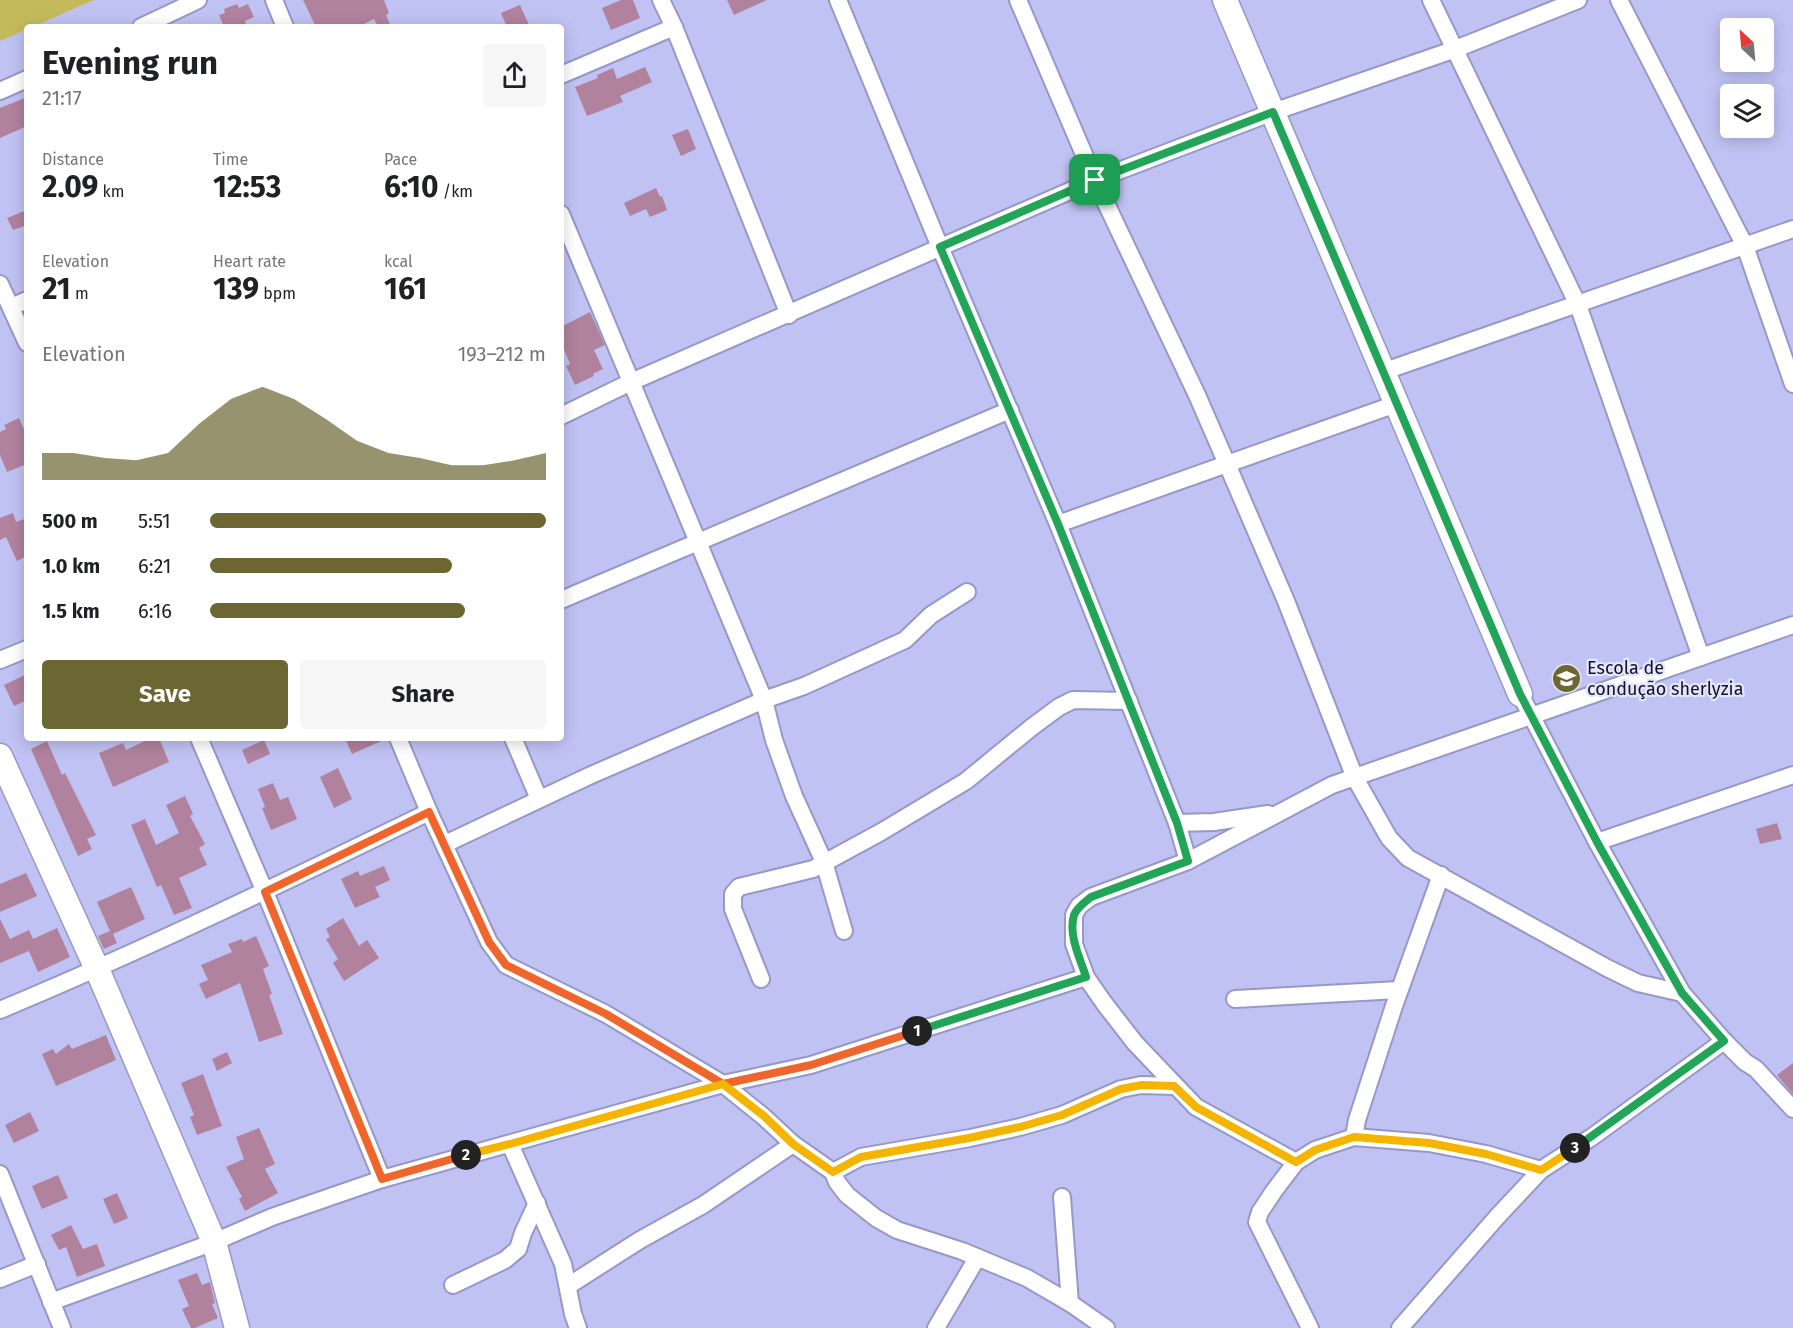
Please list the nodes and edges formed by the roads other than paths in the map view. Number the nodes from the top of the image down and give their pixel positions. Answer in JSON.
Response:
{"nodes":[{"id":1,"x":198,"y":0,"type":"edge"},
{"id":2,"x":274,"y":0,"type":"edge"},
{"id":3,"x":661,"y":0,"type":"edge"},
{"id":4,"x":838,"y":0,"type":"edge"},
{"id":5,"x":1018,"y":0,"type":"edge"},
{"id":6,"x":1225,"y":0,"type":"edge"},
{"id":7,"x":1431,"y":0,"type":"edge"},
{"id":8,"x":1578,"y":0,"type":"edge"},
{"id":9,"x":1619,"y":0,"type":"edge"},
{"id":10,"x":147,"y":24,"type":"edge"},
{"id":11,"x":284,"y":24,"type":"edge"},
{"id":12,"x":674,"y":27,"type":"junction"},
{"id":13,"x":1453,"y":50,"type":"junction"},
{"id":14,"x":564,"y":74,"type":"edge"},
{"id":15,"x":24,"y":80,"type":"edge"},
{"id":16,"x":0,"y":91,"type":"edge"},
{"id":17,"x":1273,"y":112,"type":"junction"},
{"id":18,"x":1095,"y":180,"type":"junction"},
{"id":19,"x":564,"y":221,"type":"edge"},
{"id":20,"x":1793,"y":229,"type":"edge"},
{"id":21,"x":1745,"y":246,"type":"junction"},
{"id":22,"x":940,"y":247,"type":"junction"},
{"id":23,"x":0,"y":284,"type":"edge"},
{"id":24,"x":24,"y":301,"type":"edge"},
{"id":25,"x":1578,"y":305,"type":"junction"},
{"id":26,"x":11,"y":307,"type":"junction"},
{"id":27,"x":789,"y":315,"type":"junction"},
{"id":28,"x":24,"y":336,"type":"edge"},
{"id":29,"x":1382,"y":372,"type":"junction"},
{"id":30,"x":631,"y":382,"type":"junction"},
{"id":31,"x":1793,"y":384,"type":"edge"},
{"id":32,"x":1396,"y":404,"type":"junction"},
{"id":33,"x":1010,"y":410,"type":"junction"},
{"id":34,"x":564,"y":416,"type":"edge"},
{"id":35,"x":1227,"y":465,"type":"junction"},
{"id":36,"x":1058,"y":524,"type":"junction"},
{"id":37,"x":699,"y":541,"type":"junction"},
{"id":38,"x":967,"y":592,"type":"dead end"},
{"id":39,"x":564,"y":599,"type":"edge"},
{"id":40,"x":1793,"y":625,"type":"edge"},
{"id":41,"x":24,"y":650,"type":"edge"},
{"id":42,"x":1701,"y":657,"type":"junction"},
{"id":43,"x":0,"y":660,"type":"edge"},
{"id":44,"x":764,"y":700,"type":"junction"},
{"id":45,"x":1129,"y":701,"type":"junction"},
{"id":46,"x":1526,"y":705,"type":"junction"},
{"id":47,"x":200,"y":741,"type":"edge"},
{"id":48,"x":399,"y":741,"type":"edge"},
{"id":49,"x":514,"y":741,"type":"edge"},
{"id":50,"x":0,"y":756,"type":"edge"},
{"id":51,"x":1793,"y":775,"type":"edge"},
{"id":52,"x":1355,"y":777,"type":"junction"},
{"id":53,"x":539,"y":799,"type":"junction"},
{"id":54,"x":429,"y":812,"type":"junction"},
{"id":55,"x":1278,"y":812,"type":"junction"},
{"id":56,"x":1177,"y":823,"type":"junction"},
{"id":57,"x":1597,"y":842,"type":"junction"},
{"id":58,"x":445,"y":844,"type":"junction"},
{"id":59,"x":1188,"y":861,"type":"junction"},
{"id":60,"x":824,"y":862,"type":"junction"},
{"id":61,"x":1441,"y":875,"type":"junction"},
{"id":62,"x":265,"y":892,"type":"junction"},
{"id":63,"x":844,"y":931,"type":"dead end"},
{"id":64,"x":98,"y":969,"type":"junction"},
{"id":65,"x":1086,"y":977,"type":"junction"},
{"id":66,"x":761,"y":980,"type":"dead end"},
{"id":67,"x":1400,"y":990,"type":"junction"},
{"id":68,"x":1682,"y":993,"type":"junction"},
{"id":69,"x":1235,"y":999,"type":"dead end"},
{"id":70,"x":0,"y":1010,"type":"edge"},
{"id":71,"x":1724,"y":1041,"type":"junction"},
{"id":72,"x":723,"y":1084,"type":"junction"},
{"id":73,"x":1174,"y":1086,"type":"junction"},
{"id":74,"x":1793,"y":1109,"type":"edge"},
{"id":75,"x":1354,"y":1137,"type":"junction"},
{"id":76,"x":510,"y":1144,"type":"junction"},
{"id":77,"x":793,"y":1144,"type":"junction"},
{"id":78,"x":1296,"y":1162,"type":"junction"},
{"id":79,"x":1541,"y":1170,"type":"junction"},
{"id":80,"x":833,"y":1172,"type":"junction"},
{"id":81,"x":0,"y":1174,"type":"edge"},
{"id":82,"x":382,"y":1179,"type":"junction"},
{"id":83,"x":1062,"y":1197,"type":"dead end"},
{"id":84,"x":537,"y":1203,"type":"junction"},
{"id":85,"x":214,"y":1242,"type":"junction"},
{"id":86,"x":977,"y":1257,"type":"junction"},
{"id":87,"x":37,"y":1264,"type":"junction"},
{"id":88,"x":0,"y":1279,"type":"edge"},
{"id":89,"x":453,"y":1285,"type":"dead end"},
{"id":90,"x":568,"y":1286,"type":"junction"},
{"id":91,"x":51,"y":1302,"type":"junction"},
{"id":92,"x":1070,"y":1303,"type":"junction"},
{"id":93,"x":62,"y":1328,"type":"edge"},
{"id":94,"x":237,"y":1328,"type":"edge"},
{"id":95,"x":578,"y":1328,"type":"edge"},
{"id":96,"x":936,"y":1328,"type":"edge"},
{"id":97,"x":1106,"y":1328,"type":"edge"},
{"id":98,"x":1310,"y":1328,"type":"edge"},
{"id":99,"x":1400,"y":1328,"type":"edge"}],
"edges":[{"from":1,"to":10,"type":"street"},
{"from":2,"to":11,"type":"street"},
{"from":3,"to":12,"type":"street"},
{"from":4,"to":22,"type":"street"},
{"from":5,"to":18,"type":"street"},
{"from":6,"to":17,"type":"street"},
{"from":7,"to":13,"type":"street"},
{"from":8,"to":13,"type":"street"},
{"from":9,"to":21,"type":"street"},
{"from":12,"to":14,"type":"street"},
{"from":12,"to":27,"type":"street"},
{"from":13,"to":17,"type":"street"},
{"from":13,"to":25,"type":"street"},
{"from":15,"to":16,"type":"street"},
{"from":17,"to":18,"type":"street"},
{"from":17,"to":29,"type":"street"},
{"from":18,"to":22,"type":"street"},
{"from":18,"to":35,"type":"street"},
{"from":19,"to":30,"type":"street"},
{"from":20,"to":21,"type":"street"},
{"from":21,"to":25,"type":"street"},
{"from":21,"to":31,"type":"street"},
{"from":22,"to":27,"type":"street"},
{"from":22,"to":33,"type":"street"},
{"from":23,"to":26,"type":"street"},
{"from":24,"to":26,"type":"street"},
{"from":25,"to":29,"type":"street"},
{"from":25,"to":42,"type":"street"},
{"from":26,"to":28,"type":"street"},
{"from":27,"to":30,"type":"street"},
{"from":29,"to":32,"type":"street"},
{"from":30,"to":34,"type":"street"},
{"from":30,"to":37,"type":"street"},
{"from":32,"to":35,"type":"street"},
{"from":32,"to":46,"type":"street"},
{"from":33,"to":36,"type":"street"},
{"from":33,"to":37,"type":"street"},
{"from":35,"to":36,"type":"street"},
{"from":35,"to":52,"type":"street"},
{"from":36,"to":45,"type":"street"},
{"from":37,"to":39,"type":"street"},
{"from":37,"to":44,"type":"street"},
{"from":38,"to":44,"type":"street"},
{"from":40,"to":42,"type":"street"},
{"from":41,"to":43,"type":"street"},
{"from":42,"to":46,"type":"street"},
{"from":44,"to":53,"type":"street"},
{"from":44,"to":60,"type":"street"},
{"from":45,"to":56,"type":"street"},
{"from":45,"to":60,"type":"street"},
{"from":46,"to":52,"type":"street"},
{"from":46,"to":57,"type":"street"},
{"from":47,"to":62,"type":"street"},
{"from":48,"to":54,"type":"street"},
{"from":49,"to":53,"type":"street"},
{"from":50,"to":64,"type":"street"},
{"from":51,"to":57,"type":"street"},
{"from":52,"to":55,"type":"street"},
{"from":52,"to":61,"type":"street"},
{"from":53,"to":58,"type":"street"},
{"from":54,"to":58,"type":"street"},
{"from":54,"to":62,"type":"street"},
{"from":55,"to":56,"type":"street"},
{"from":55,"to":59,"type":"street"},
{"from":56,"to":59,"type":"street"},
{"from":57,"to":68,"type":"street"},
{"from":58,"to":72,"type":"street"},
{"from":59,"to":65,"type":"street"},
{"from":60,"to":63,"type":"street"},
{"from":60,"to":66,"type":"street"},
{"from":61,"to":67,"type":"street"},
{"from":61,"to":68,"type":"street"},
{"from":62,"to":64,"type":"street"},
{"from":62,"to":82,"type":"street"},
{"from":64,"to":70,"type":"street"},
{"from":64,"to":85,"type":"street"},
{"from":65,"to":72,"type":"street"},
{"from":65,"to":73,"type":"street"},
{"from":67,"to":69,"type":"street"},
{"from":67,"to":75,"type":"street"},
{"from":68,"to":71,"type":"street"},
{"from":71,"to":74,"type":"street"},
{"from":71,"to":79,"type":"street"},
{"from":72,"to":76,"type":"street"},
{"from":72,"to":77,"type":"street"},
{"from":73,"to":78,"type":"street"},
{"from":73,"to":80,"type":"street"},
{"from":75,"to":78,"type":"street"},
{"from":75,"to":79,"type":"street"},
{"from":76,"to":82,"type":"street"},
{"from":76,"to":84,"type":"street"},
{"from":77,"to":80,"type":"street"},
{"from":77,"to":90,"type":"street"},
{"from":78,"to":98,"type":"street"},
{"from":79,"to":99,"type":"street"},
{"from":80,"to":86,"type":"street"},
{"from":81,"to":87,"type":"street"},
{"from":82,"to":85,"type":"street"},
{"from":83,"to":92,"type":"street"},
{"from":84,"to":89,"type":"street"},
{"from":84,"to":90,"type":"street"},
{"from":85,"to":91,"type":"street"},
{"from":85,"to":94,"type":"street"},
{"from":86,"to":92,"type":"street"},
{"from":86,"to":96,"type":"street"},
{"from":87,"to":88,"type":"street"},
{"from":87,"to":91,"type":"street"},
{"from":90,"to":95,"type":"street"},
{"from":91,"to":93,"type":"street"},
{"from":92,"to":97,"type":"street"}]}
